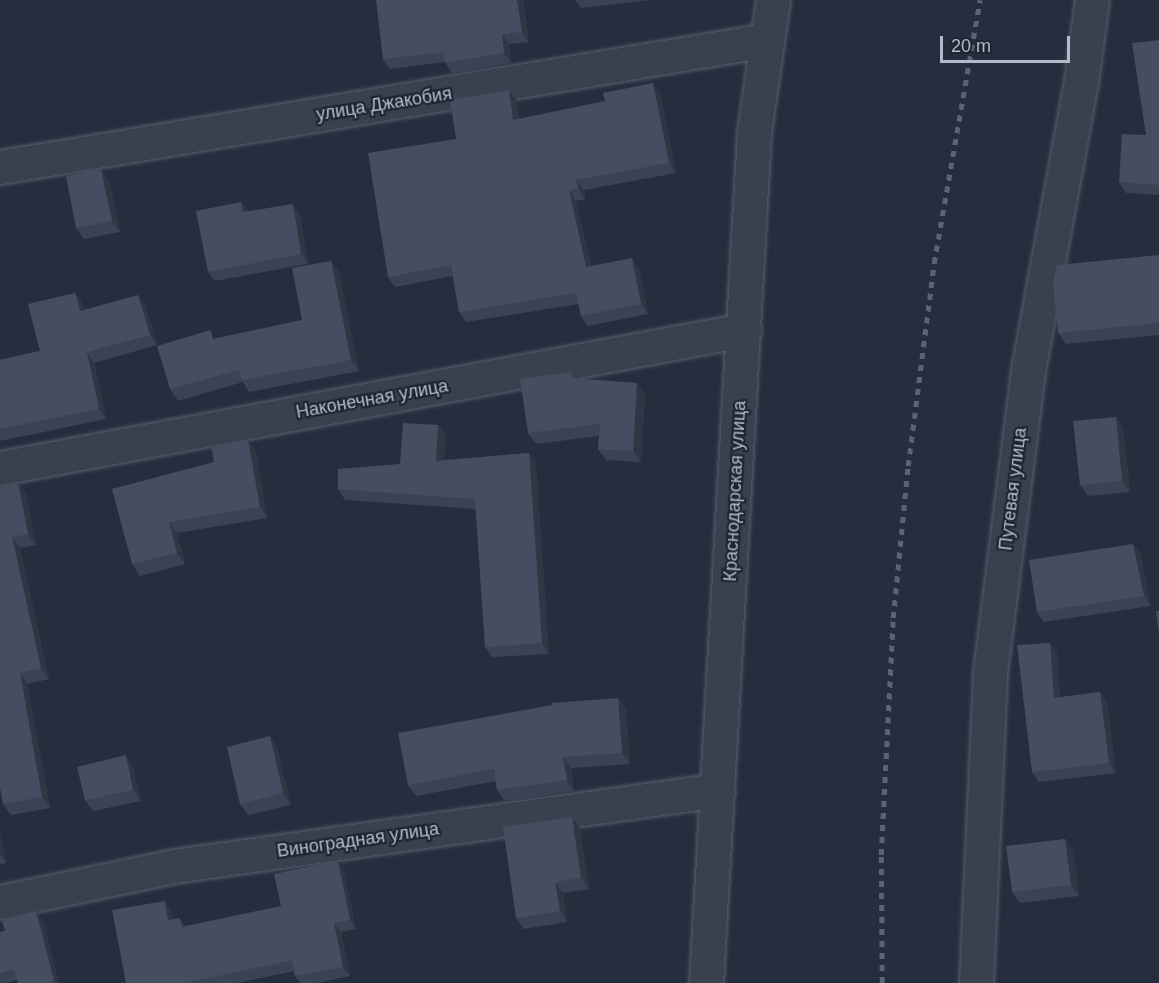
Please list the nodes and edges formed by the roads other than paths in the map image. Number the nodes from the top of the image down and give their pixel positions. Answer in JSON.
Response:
{"nodes":[{"id":1,"x":773,"y":0,"type":"edge"},
{"id":2,"x":1092,"y":0,"type":"edge"},
{"id":3,"x":767,"y":40,"type":"junction"},
{"id":4,"x":0,"y":167,"type":"edge"},
{"id":5,"x":744,"y":330,"type":"junction"},
{"id":6,"x":0,"y":468,"type":"edge"},
{"id":7,"x":718,"y":790,"type":"junction"},
{"id":8,"x":0,"y":902,"type":"edge"},
{"id":9,"x":706,"y":983,"type":"edge"},
{"id":10,"x":976,"y":983,"type":"edge"}],
"edges":[{"from":1,"to":3,"type":"street","name":"Краснодарская улица"},
{"from":2,"to":10,"type":"street","name":"Путевая улица"},
{"from":3,"to":4,"type":"street","name":"улица Джакобия"},
{"from":3,"to":5,"type":"street","name":"Краснодарская улица"},
{"from":5,"to":6,"type":"street","name":"Наконечная улица"},
{"from":5,"to":7,"type":"street","name":"Краснодарская улица"},
{"from":7,"to":8,"type":"street","name":"Виноградная улица"},
{"from":7,"to":9,"type":"street","name":"Краснодарская улица"}]}
